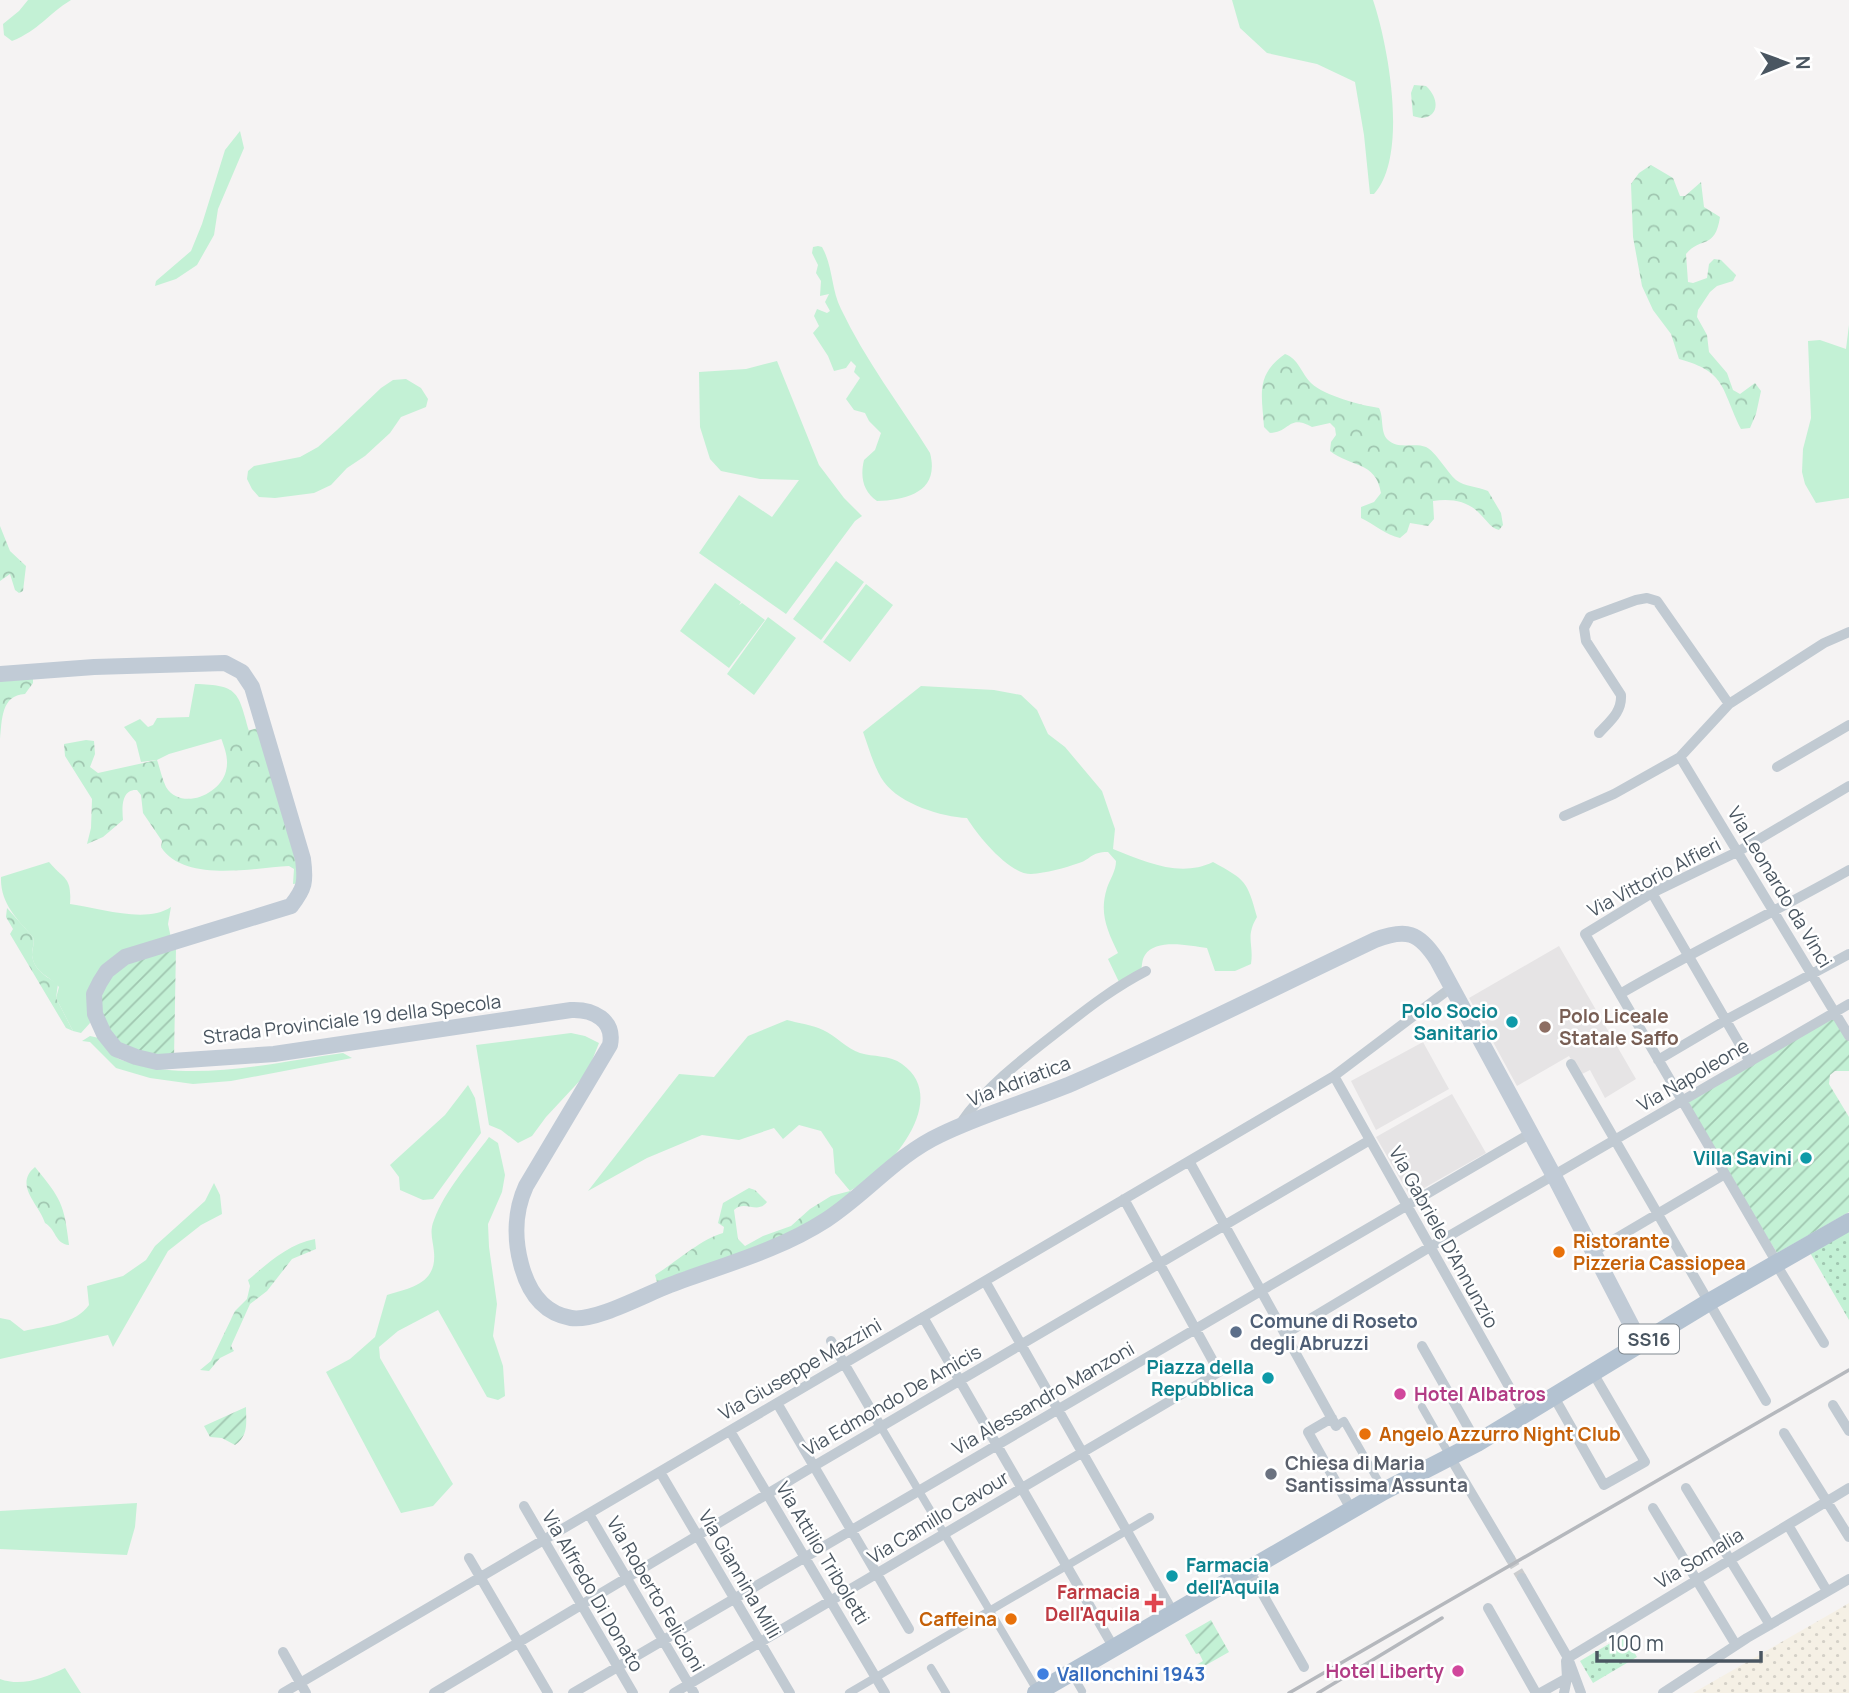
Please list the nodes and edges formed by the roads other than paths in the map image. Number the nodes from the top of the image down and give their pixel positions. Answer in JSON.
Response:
{"nodes":[{"id":1,"x":1849,"y":632,"type":"edge"},
{"id":2,"x":0,"y":674,"type":"edge"},
{"id":3,"x":1729,"y":704,"type":"junction"},
{"id":4,"x":1849,"y":725,"type":"edge"},
{"id":5,"x":1599,"y":733,"type":"dead end"},
{"id":6,"x":1680,"y":757,"type":"junction"},
{"id":7,"x":1777,"y":767,"type":"dead end"},
{"id":8,"x":1849,"y":786,"type":"edge"},
{"id":9,"x":1564,"y":816,"type":"dead end"},
{"id":10,"x":1739,"y":851,"type":"junction"},
{"id":11,"x":1849,"y":870,"type":"edge"},
{"id":12,"x":1653,"y":893,"type":"junction"},
{"id":13,"x":1775,"y":913,"type":"junction"},
{"id":14,"x":1849,"y":954,"type":"edge"},
{"id":15,"x":1688,"y":955,"type":"junction"},
{"id":16,"x":1146,"y":971,"type":"dead end"},
{"id":17,"x":1812,"y":975,"type":"junction"},
{"id":18,"x":1452,"y":987,"type":"junction"},
{"id":19,"x":1620,"y":995,"type":"junction"},
{"id":20,"x":1849,"y":1004,"type":"edge"},
{"id":21,"x":575,"y":1010,"type":"joint"},
{"id":22,"x":1834,"y":1012,"type":"junction"},
{"id":23,"x":1726,"y":1020,"type":"junction"},
{"id":24,"x":1849,"y":1037,"type":"edge"},
{"id":25,"x":1658,"y":1060,"type":"junction"},
{"id":26,"x":1750,"y":1062,"type":"junction"},
{"id":27,"x":1571,"y":1064,"type":"dead end"},
{"id":28,"x":1334,"y":1076,"type":"junction"},
{"id":29,"x":1683,"y":1102,"type":"junction"},
{"id":30,"x":958,"y":1127,"type":"junction"},
{"id":31,"x":1531,"y":1133,"type":"junction"},
{"id":32,"x":1370,"y":1140,"type":"junction"},
{"id":33,"x":1615,"y":1141,"type":"junction"},
{"id":34,"x":1189,"y":1161,"type":"junction"},
{"id":35,"x":1724,"y":1174,"type":"junction"},
{"id":36,"x":1554,"y":1176,"type":"junction"},
{"id":37,"x":1124,"y":1199,"type":"junction"},
{"id":38,"x":1407,"y":1205,"type":"junction"},
{"id":39,"x":1658,"y":1214,"type":"junction"},
{"id":40,"x":1849,"y":1223,"type":"edge"},
{"id":41,"x":1225,"y":1225,"type":"junction"},
{"id":42,"x":1430,"y":1247,"type":"junction"},
{"id":43,"x":1593,"y":1252,"type":"junction"},
{"id":44,"x":1159,"y":1264,"type":"junction"},
{"id":45,"x":1777,"y":1264,"type":"junction"},
{"id":46,"x":985,"y":1281,"type":"junction"},
{"id":47,"x":1261,"y":1290,"type":"junction"},
{"id":48,"x":1709,"y":1302,"type":"junction"},
{"id":49,"x":923,"y":1317,"type":"junction"},
{"id":50,"x":1195,"y":1329,"type":"junction"},
{"id":51,"x":1285,"y":1334,"type":"junction"},
{"id":52,"x":831,"y":1341,"type":"dead end"},
{"id":53,"x":1824,"y":1343,"type":"dead end"},
{"id":54,"x":1021,"y":1344,"type":"junction"},
{"id":55,"x":1641,"y":1344,"type":"junction"},
{"id":56,"x":1422,"y":1346,"type":"dead end"},
{"id":57,"x":844,"y":1364,"type":"junction"},
{"id":58,"x":1593,"y":1373,"type":"junction"},
{"id":59,"x":960,"y":1380,"type":"junction"},
{"id":60,"x":1554,"y":1397,"type":"junction"},
{"id":61,"x":1766,"y":1401,"type":"dead end"},
{"id":62,"x":777,"y":1403,"type":"junction"},
{"id":63,"x":1833,"y":1405,"type":"dead end"},
{"id":64,"x":1422,"y":1406,"type":"dead end"},
{"id":65,"x":1058,"y":1409,"type":"junction"},
{"id":66,"x":1525,"y":1415,"type":"junction"},
{"id":67,"x":1334,"y":1422,"type":"junction"},
{"id":68,"x":881,"y":1427,"type":"junction"},
{"id":69,"x":730,"y":1430,"type":"junction"},
{"id":70,"x":1849,"y":1431,"type":"edge"},
{"id":71,"x":1784,"y":1433,"type":"dead end"},
{"id":72,"x":1477,"y":1443,"type":"junction"},
{"id":73,"x":998,"y":1445,"type":"junction"},
{"id":74,"x":1083,"y":1452,"type":"junction"},
{"id":75,"x":1450,"y":1457,"type":"junction"},
{"id":76,"x":814,"y":1466,"type":"junction"},
{"id":77,"x":660,"y":1472,"type":"junction"},
{"id":78,"x":1022,"y":1488,"type":"junction"},
{"id":79,"x":1686,"y":1488,"type":"dead end"},
{"id":80,"x":1849,"y":1488,"type":"edge"},
{"id":81,"x":919,"y":1491,"type":"junction"},
{"id":82,"x":1384,"y":1491,"type":"junction"},
{"id":83,"x":767,"y":1494,"type":"junction"},
{"id":84,"x":1827,"y":1502,"type":"junction"},
{"id":85,"x":524,"y":1506,"type":"dead end"},
{"id":86,"x":1653,"y":1508,"type":"dead end"},
{"id":87,"x":1352,"y":1509,"type":"junction"},
{"id":88,"x":589,"y":1514,"type":"junction"},
{"id":89,"x":1150,"y":1517,"type":"dead end"},
{"id":90,"x":1788,"y":1525,"type":"junction"},
{"id":91,"x":851,"y":1530,"type":"junction"},
{"id":92,"x":1127,"y":1530,"type":"junction"},
{"id":93,"x":944,"y":1534,"type":"junction"},
{"id":94,"x":698,"y":1536,"type":"junction"},
{"id":95,"x":1849,"y":1537,"type":"edge"},
{"id":96,"x":543,"y":1541,"type":"junction"},
{"id":97,"x":469,"y":1558,"type":"dead end"},
{"id":98,"x":805,"y":1558,"type":"junction"},
{"id":99,"x":1510,"y":1558,"type":"tunnel mouth"},
{"id":100,"x":1730,"y":1560,"type":"junction"},
{"id":101,"x":1067,"y":1565,"type":"junction"},
{"id":102,"x":1249,"y":1570,"type":"junction"},
{"id":103,"x":877,"y":1574,"type":"junction"},
{"id":104,"x":480,"y":1577,"type":"junction"},
{"id":105,"x":627,"y":1578,"type":"junction"},
{"id":106,"x":1522,"y":1578,"type":"tunnel mouth"},
{"id":107,"x":1849,"y":1579,"type":"edge"},
{"id":108,"x":1697,"y":1580,"type":"junction"},
{"id":109,"x":1827,"y":1591,"type":"junction"},
{"id":110,"x":734,"y":1599,"type":"junction"},
{"id":111,"x":831,"y":1601,"type":"junction"},
{"id":112,"x":581,"y":1606,"type":"junction"},
{"id":113,"x":1488,"y":1608,"type":"dead end"},
{"id":114,"x":990,"y":1610,"type":"junction"},
{"id":115,"x":1174,"y":1614,"type":"junction"},
{"id":116,"x":1770,"y":1625,"type":"junction"},
{"id":117,"x":909,"y":1629,"type":"dead end"},
{"id":118,"x":663,"y":1640,"type":"junction"},
{"id":119,"x":760,"y":1642,"type":"junction"},
{"id":120,"x":520,"y":1643,"type":"junction"},
{"id":121,"x":1736,"y":1645,"type":"junction"},
{"id":122,"x":1114,"y":1648,"type":"junction"},
{"id":123,"x":283,"y":1652,"type":"dead end"},
{"id":124,"x":1566,"y":1655,"type":"junction"},
{"id":125,"x":617,"y":1667,"type":"junction"},
{"id":126,"x":1304,"y":1667,"type":"dead end"},
{"id":127,"x":931,"y":1668,"type":"dead end"},
{"id":128,"x":1071,"y":1672,"type":"junction"},
{"id":129,"x":876,"y":1677,"type":"junction"},
{"id":130,"x":1578,"y":1686,"type":"edge"},
{"id":131,"x":303,"y":1688,"type":"edge"},
{"id":132,"x":691,"y":1689,"type":"edge"},
{"id":133,"x":1082,"y":1691,"type":"dead end"},
{"id":134,"x":284,"y":1693,"type":"edge"},
{"id":135,"x":434,"y":1693,"type":"edge"},
{"id":136,"x":548,"y":1693,"type":"edge"},
{"id":137,"x":573,"y":1693,"type":"edge"},
{"id":138,"x":633,"y":1693,"type":"edge"},
{"id":139,"x":674,"y":1693,"type":"edge"},
{"id":140,"x":789,"y":1693,"type":"edge"},
{"id":141,"x":849,"y":1693,"type":"edge"},
{"id":142,"x":885,"y":1693,"type":"edge"},
{"id":143,"x":946,"y":1693,"type":"edge"},
{"id":144,"x":1037,"y":1693,"type":"edge"},
{"id":145,"x":1538,"y":1693,"type":"edge"},
{"id":146,"x":1564,"y":1693,"type":"edge"},
{"id":147,"x":1663,"y":1693,"type":"edge"}],
"edges":[{"from":1,"to":3,"type":"street"},
{"from":2,"to":21,"type":"main road","name":"Strada Provinciale 19 della Specola"},
{"from":3,"to":5,"type":"street"},
{"from":3,"to":6,"type":"street"},
{"from":4,"to":7,"type":"street"},
{"from":6,"to":9,"type":"street"},
{"from":6,"to":10,"type":"street","name":"Via Leonardo da Vinci"},
{"from":8,"to":10,"type":"street","name":"Via Vittorio Alfieri"},
{"from":10,"to":12,"type":"street","name":"Via Vittorio Alfieri"},
{"from":10,"to":13,"type":"street","name":"Via Leonardo da Vinci"},
{"from":11,"to":13,"type":"street"},
{"from":12,"to":15,"type":"street"},
{"from":12,"to":19,"type":"street","name":"Via Vittorio Alfieri"},
{"from":13,"to":15,"type":"street"},
{"from":13,"to":17,"type":"street","name":"Via Leonardo da Vinci"},
{"from":14,"to":17,"type":"street"},
{"from":15,"to":19,"type":"street"},
{"from":15,"to":23,"type":"street"},
{"from":16,"to":30,"type":"street"},
{"from":17,"to":22,"type":"street","name":"Via Leonardo da Vinci"},
{"from":17,"to":23,"type":"street"},
{"from":18,"to":28,"type":"street","name":"Via Giuseppe Mazzini"},
{"from":18,"to":30,"type":"main road","name":"Via Adriatica"},
{"from":18,"to":31,"type":"main road","name":"Via Adriatica"},
{"from":19,"to":25,"type":"street"},
{"from":20,"to":22,"type":"street","name":"Via Napoleone"},
{"from":21,"to":30,"type":"main road","name":"Via Adriatica"},
{"from":22,"to":24,"type":"street","name":"Via Leonardo da Vinci"},
{"from":22,"to":26,"type":"street","name":"Via Napoleone"},
{"from":23,"to":25,"type":"street"},
{"from":23,"to":26,"type":"street"},
{"from":25,"to":29,"type":"street"},
{"from":26,"to":29,"type":"street","name":"Via Napoleone"},
{"from":27,"to":33,"type":"street"},
{"from":28,"to":32,"type":"street","name":"Via Gabriele D'Annunzio"},
{"from":28,"to":34,"type":"street","name":"Via Giuseppe Mazzini"},
{"from":29,"to":33,"type":"street","name":"Via Napoleone"},
{"from":29,"to":35,"type":"street"},
{"from":31,"to":36,"type":"main road","name":"Via Adriatica"},
{"from":31,"to":38,"type":"street","name":"Via Alessandro Manzoni"},
{"from":32,"to":38,"type":"street","name":"Via Gabriele D'Annunzio"},
{"from":32,"to":41,"type":"street","name":"Via Edmondo De Amicis"},
{"from":33,"to":36,"type":"street","name":"Via Napoleone"},
{"from":33,"to":39,"type":"street"},
{"from":34,"to":37,"type":"street","name":"Via Giuseppe Mazzini"},
{"from":34,"to":41,"type":"street"},
{"from":35,"to":39,"type":"street"},
{"from":35,"to":45,"type":"street"},
{"from":36,"to":42,"type":"street"},
{"from":36,"to":43,"type":"main road","name":"Via Adriatica"},
{"from":37,"to":44,"type":"street"},
{"from":37,"to":46,"type":"street","name":"Via Giuseppe Mazzini"},
{"from":38,"to":42,"type":"street","name":"Via Gabriele D'Annunzio"},
{"from":38,"to":47,"type":"street","name":"Via Alessandro Manzoni"},
{"from":39,"to":43,"type":"street"},
{"from":39,"to":48,"type":"street"},
{"from":40,"to":45,"type":"main road","number":"SS16"},
{"from":41,"to":44,"type":"street","name":"Via Edmondo De Amicis"},
{"from":41,"to":47,"type":"street"},
{"from":42,"to":51,"type":"street"},
{"from":42,"to":66,"type":"street","name":"Via Gabriele D'Annunzio"},
{"from":43,"to":55,"type":"main road","name":"Via Adriatica"},
{"from":44,"to":50,"type":"street"},
{"from":44,"to":54,"type":"street","name":"Via Edmondo De Amicis"},
{"from":45,"to":48,"type":"main road","number":"SS16"},
{"from":45,"to":53,"type":"street"},
{"from":46,"to":49,"type":"street","name":"Via Giuseppe Mazzini"},
{"from":46,"to":54,"type":"street"},
{"from":47,"to":50,"type":"street","name":"Via Alessandro Manzoni"},
{"from":47,"to":51,"type":"street"},
{"from":48,"to":55,"type":"main road","number":"SS16"},
{"from":48,"to":61,"type":"street"},
{"from":49,"to":57,"type":"street","name":"Via Giuseppe Mazzini"},
{"from":49,"to":59,"type":"street"},
{"from":50,"to":65,"type":"street","name":"Via Alessandro Manzoni"},
{"from":50,"to":74,"type":"street","name":"Via Camillo Cavour"},
{"from":51,"to":67,"type":"street"},
{"from":52,"to":57,"type":"street"},
{"from":54,"to":59,"type":"street","name":"Via Edmondo De Amicis"},
{"from":54,"to":65,"type":"street"},
{"from":55,"to":58,"type":"main road","number":"SS16"},
{"from":56,"to":72,"type":"street"},
{"from":57,"to":62,"type":"street","name":"Via Giuseppe Mazzini"},
{"from":57,"to":68,"type":"street"},
{"from":58,"to":60,"type":"main road","number":"SS16"},
{"from":58,"to":60,"type":"street"},
{"from":59,"to":68,"type":"street","name":"Via Edmondo De Amicis"},
{"from":59,"to":73,"type":"street"},
{"from":60,"to":66,"type":"main road","number":"SS16"},
{"from":62,"to":69,"type":"street","name":"Via Giuseppe Mazzini"},
{"from":62,"to":76,"type":"street"},
{"from":63,"to":70,"type":"street"},
{"from":64,"to":75,"type":"street"},
{"from":65,"to":73,"type":"street","name":"Via Alessandro Manzoni"},
{"from":65,"to":74,"type":"street"},
{"from":66,"to":72,"type":"main road","number":"SS16"},
{"from":67,"to":82,"type":"street"},
{"from":67,"to":87,"type":"street"},
{"from":68,"to":76,"type":"street","name":"Via Edmondo De Amicis"},
{"from":68,"to":81,"type":"street"},
{"from":69,"to":77,"type":"street","name":"Via Giuseppe Mazzini"},
{"from":69,"to":83,"type":"street","name":"Via Attilio Triboletti"},
{"from":71,"to":84,"type":"street"},
{"from":72,"to":75,"type":"main road","number":"SS16"},
{"from":73,"to":78,"type":"street"},
{"from":73,"to":81,"type":"street","name":"Via Alessandro Manzoni"},
{"from":74,"to":78,"type":"street","name":"Via Camillo Cavour"},
{"from":74,"to":92,"type":"street"},
{"from":75,"to":82,"type":"main road","number":"SS16"},
{"from":75,"to":99,"type":"street"},
{"from":76,"to":83,"type":"street","name":"Via Edmondo De Amicis"},
{"from":76,"to":91,"type":"street"},
{"from":77,"to":88,"type":"street","name":"Via Giuseppe Mazzini"},
{"from":77,"to":94,"type":"street","name":"Via Giannina Milli"},
{"from":78,"to":93,"type":"street","name":"Via Camillo Cavour"},
{"from":78,"to":101,"type":"street"},
{"from":79,"to":100,"type":"street"},
{"from":80,"to":84,"type":"street","name":"Via Somalia"},
{"from":81,"to":91,"type":"street","name":"Via Alessandro Manzoni"},
{"from":81,"to":93,"type":"street"},
{"from":82,"to":87,"type":"main road","number":"SS16"},
{"from":83,"to":94,"type":"street","name":"Via Edmondo De Amicis"},
{"from":83,"to":98,"type":"street","name":"Via Attilio Triboletti"},
{"from":84,"to":90,"type":"street","name":"Via Somalia"},
{"from":84,"to":95,"type":"street"},
{"from":85,"to":96,"type":"street","name":"Via Alfredo Di Donato"},
{"from":86,"to":108,"type":"street"},
{"from":87,"to":102,"type":"main road","number":"SS16"},
{"from":88,"to":96,"type":"street","name":"Via Giuseppe Mazzini"},
{"from":88,"to":105,"type":"street","name":"Via Roberto Felicioni"},
{"from":89,"to":92,"type":"street"},
{"from":90,"to":100,"type":"street","name":"Via Somalia"},
{"from":90,"to":109,"type":"street"},
{"from":91,"to":98,"type":"street","name":"Via Alessandro Manzoni"},
{"from":91,"to":103,"type":"street"},
{"from":92,"to":101,"type":"street"},
{"from":92,"to":115,"type":"street"},
{"from":93,"to":103,"type":"street","name":"Via Camillo Cavour"},
{"from":93,"to":114,"type":"street"},
{"from":94,"to":105,"type":"street","name":"Via Edmondo De Amicis"},
{"from":94,"to":110,"type":"street","name":"Via Giannina Milli"},
{"from":96,"to":104,"type":"street","name":"Via Giuseppe Mazzini"},
{"from":96,"to":112,"type":"street","name":"Via Alfredo Di Donato"},
{"from":97,"to":104,"type":"street"},
{"from":98,"to":110,"type":"street","name":"Via Alessandro Manzoni"},
{"from":98,"to":111,"type":"street","name":"Via Attilio Triboletti"},
{"from":100,"to":108,"type":"street","name":"Via Somalia"},
{"from":100,"to":116,"type":"street"},
{"from":101,"to":114,"type":"street"},
{"from":101,"to":122,"type":"street"},
{"from":102,"to":115,"type":"main road","number":"SS16"},
{"from":102,"to":126,"type":"street"},
{"from":103,"to":111,"type":"street","name":"Via Camillo Cavour"},
{"from":103,"to":117,"type":"street"},
{"from":104,"to":120,"type":"street"},
{"from":104,"to":131,"type":"street","name":"Via Giuseppe Mazzini"},
{"from":105,"to":112,"type":"street","name":"Via Edmondo De Amicis"},
{"from":105,"to":118,"type":"street","name":"Via Roberto Felicioni"},
{"from":106,"to":124,"type":"street"},
{"from":107,"to":109,"type":"street"},
{"from":108,"to":121,"type":"street"},
{"from":108,"to":124,"type":"street","name":"Via Somalia"},
{"from":109,"to":116,"type":"street"},
{"from":110,"to":118,"type":"street","name":"Via Alessandro Manzoni"},
{"from":110,"to":119,"type":"street","name":"Via Giannina Milli"},
{"from":111,"to":119,"type":"street","name":"Via Camillo Cavour"},
{"from":111,"to":129,"type":"street","name":"Via Attilio Triboletti"},
{"from":112,"to":120,"type":"street","name":"Via Edmondo De Amicis"},
{"from":112,"to":125,"type":"street","name":"Via Alfredo Di Donato"},
{"from":113,"to":145,"type":"street"},
{"from":114,"to":129,"type":"street"},
{"from":114,"to":144,"type":"street"},
{"from":115,"to":122,"type":"main road","number":"SS16"},
{"from":116,"to":121,"type":"street"},
{"from":118,"to":125,"type":"street","name":"Via Alessandro Manzoni"},
{"from":118,"to":132,"type":"street","name":"Via Roberto Felicioni"},
{"from":119,"to":132,"type":"street","name":"Via Camillo Cavour"},
{"from":119,"to":140,"type":"street","name":"Via Giannina Milli"},
{"from":120,"to":135,"type":"street","name":"Via Edmondo De Amicis"},
{"from":120,"to":136,"type":"street"},
{"from":121,"to":147,"type":"street"},
{"from":122,"to":128,"type":"main road","number":"SS16"},
{"from":123,"to":131,"type":"street"},
{"from":124,"to":130,"type":"street"},
{"from":125,"to":137,"type":"street","name":"Via Alessandro Manzoni"},
{"from":125,"to":138,"type":"street","name":"Via Alfredo Di Donato"},
{"from":127,"to":143,"type":"street"},
{"from":128,"to":133,"type":"street"},
{"from":128,"to":144,"type":"main road","number":"SS16"},
{"from":129,"to":141,"type":"street"},
{"from":129,"to":142,"type":"street","name":"Via Attilio Triboletti"},
{"from":130,"to":145,"type":"street"},
{"from":130,"to":146,"type":"street"},
{"from":131,"to":134,"type":"street","name":"Via Giuseppe Mazzini"},
{"from":132,"to":139,"type":"street","name":"Via Camillo Cavour"}]}
